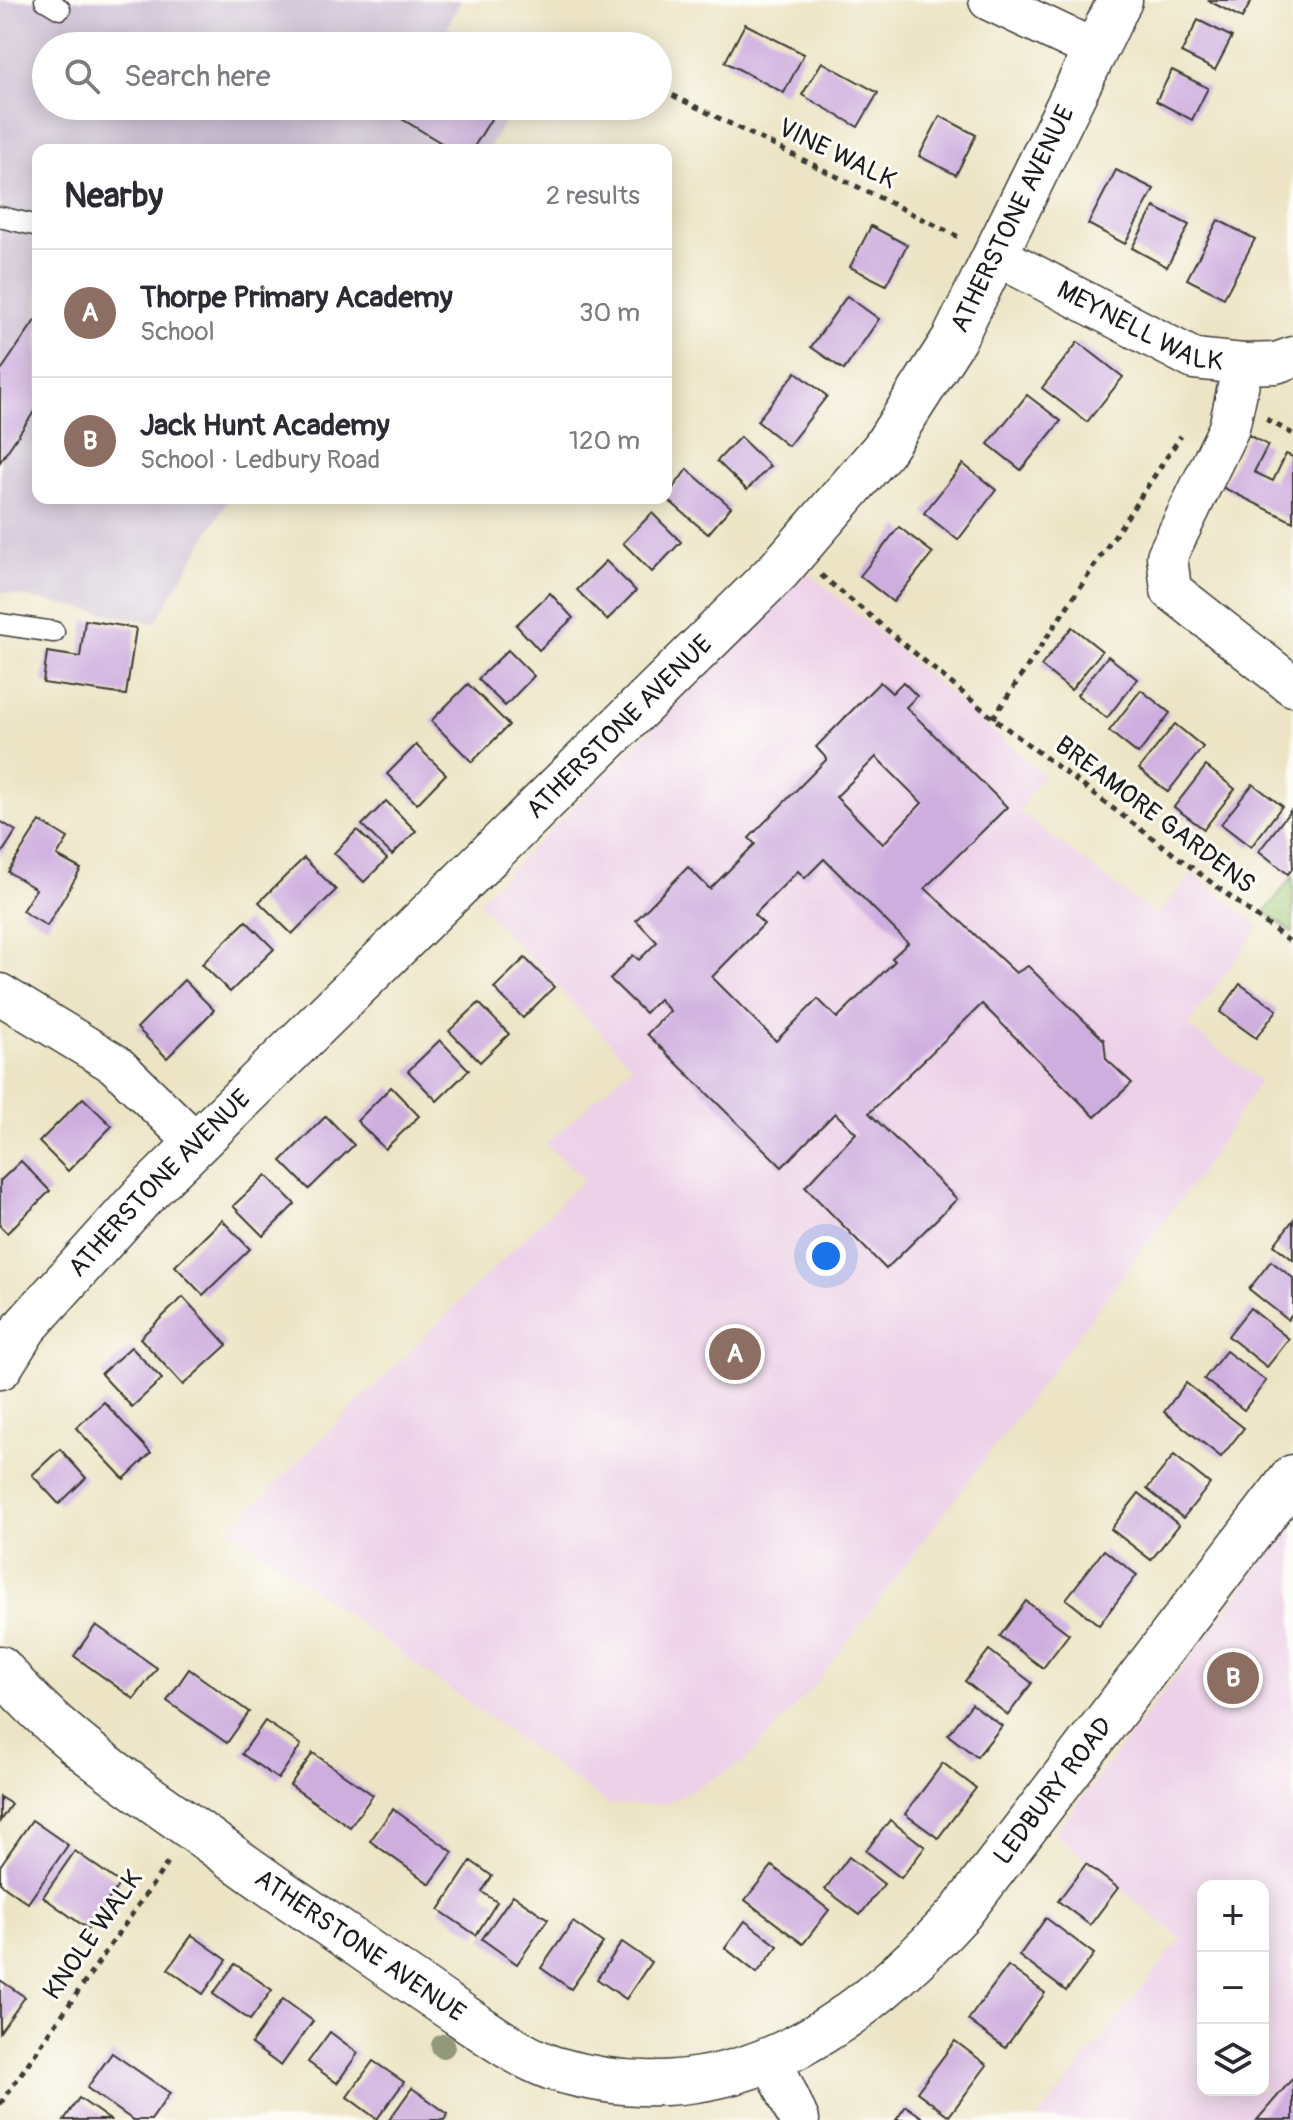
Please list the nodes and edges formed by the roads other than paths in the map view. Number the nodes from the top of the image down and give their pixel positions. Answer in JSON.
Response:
{"nodes":[{"id":1,"x":989,"y":0,"type":"edge"},
{"id":2,"x":1120,"y":0,"type":"edge"},
{"id":3,"x":1095,"y":50,"type":"junction"},
{"id":4,"x":0,"y":217,"type":"edge"},
{"id":5,"x":32,"y":225,"type":"edge"},
{"id":6,"x":994,"y":254,"type":"junction"},
{"id":7,"x":1293,"y":357,"type":"edge"},
{"id":8,"x":1243,"y":364,"type":"junction"},
{"id":9,"x":0,"y":624,"type":"edge"},
{"id":10,"x":54,"y":632,"type":"dead end"},
{"id":11,"x":1293,"y":686,"type":"edge"},
{"id":12,"x":0,"y":994,"type":"edge"},
{"id":13,"x":195,"y":1142,"type":"junction"},
{"id":14,"x":0,"y":1367,"type":"edge"},
{"id":15,"x":1293,"y":1477,"type":"edge"},
{"id":16,"x":0,"y":1668,"type":"edge"},
{"id":17,"x":774,"y":2065,"type":"junction"},
{"id":18,"x":799,"y":2120,"type":"edge"}],
"edges":[{"from":1,"to":3,"type":"street"},
{"from":2,"to":3,"type":"street","name":"ATHERSTONE AVENUE"},
{"from":3,"to":6,"type":"street","name":"ATHERSTONE AVENUE"},
{"from":4,"to":5,"type":"lane"},
{"from":6,"to":8,"type":"street","name":"MEYNELL WALK"},
{"from":6,"to":13,"type":"street","name":"ATHERSTONE AVENUE"},
{"from":7,"to":8,"type":"street","name":"MEYNELL WALK"},
{"from":8,"to":11,"type":"street"},
{"from":9,"to":10,"type":"lane"},
{"from":12,"to":13,"type":"street"},
{"from":13,"to":14,"type":"street","name":"ATHERSTONE AVENUE"},
{"from":15,"to":17,"type":"street","name":"LEDBURY ROAD"},
{"from":16,"to":17,"type":"street","name":"ATHERSTONE AVENUE"},
{"from":17,"to":18,"type":"street"}]}
